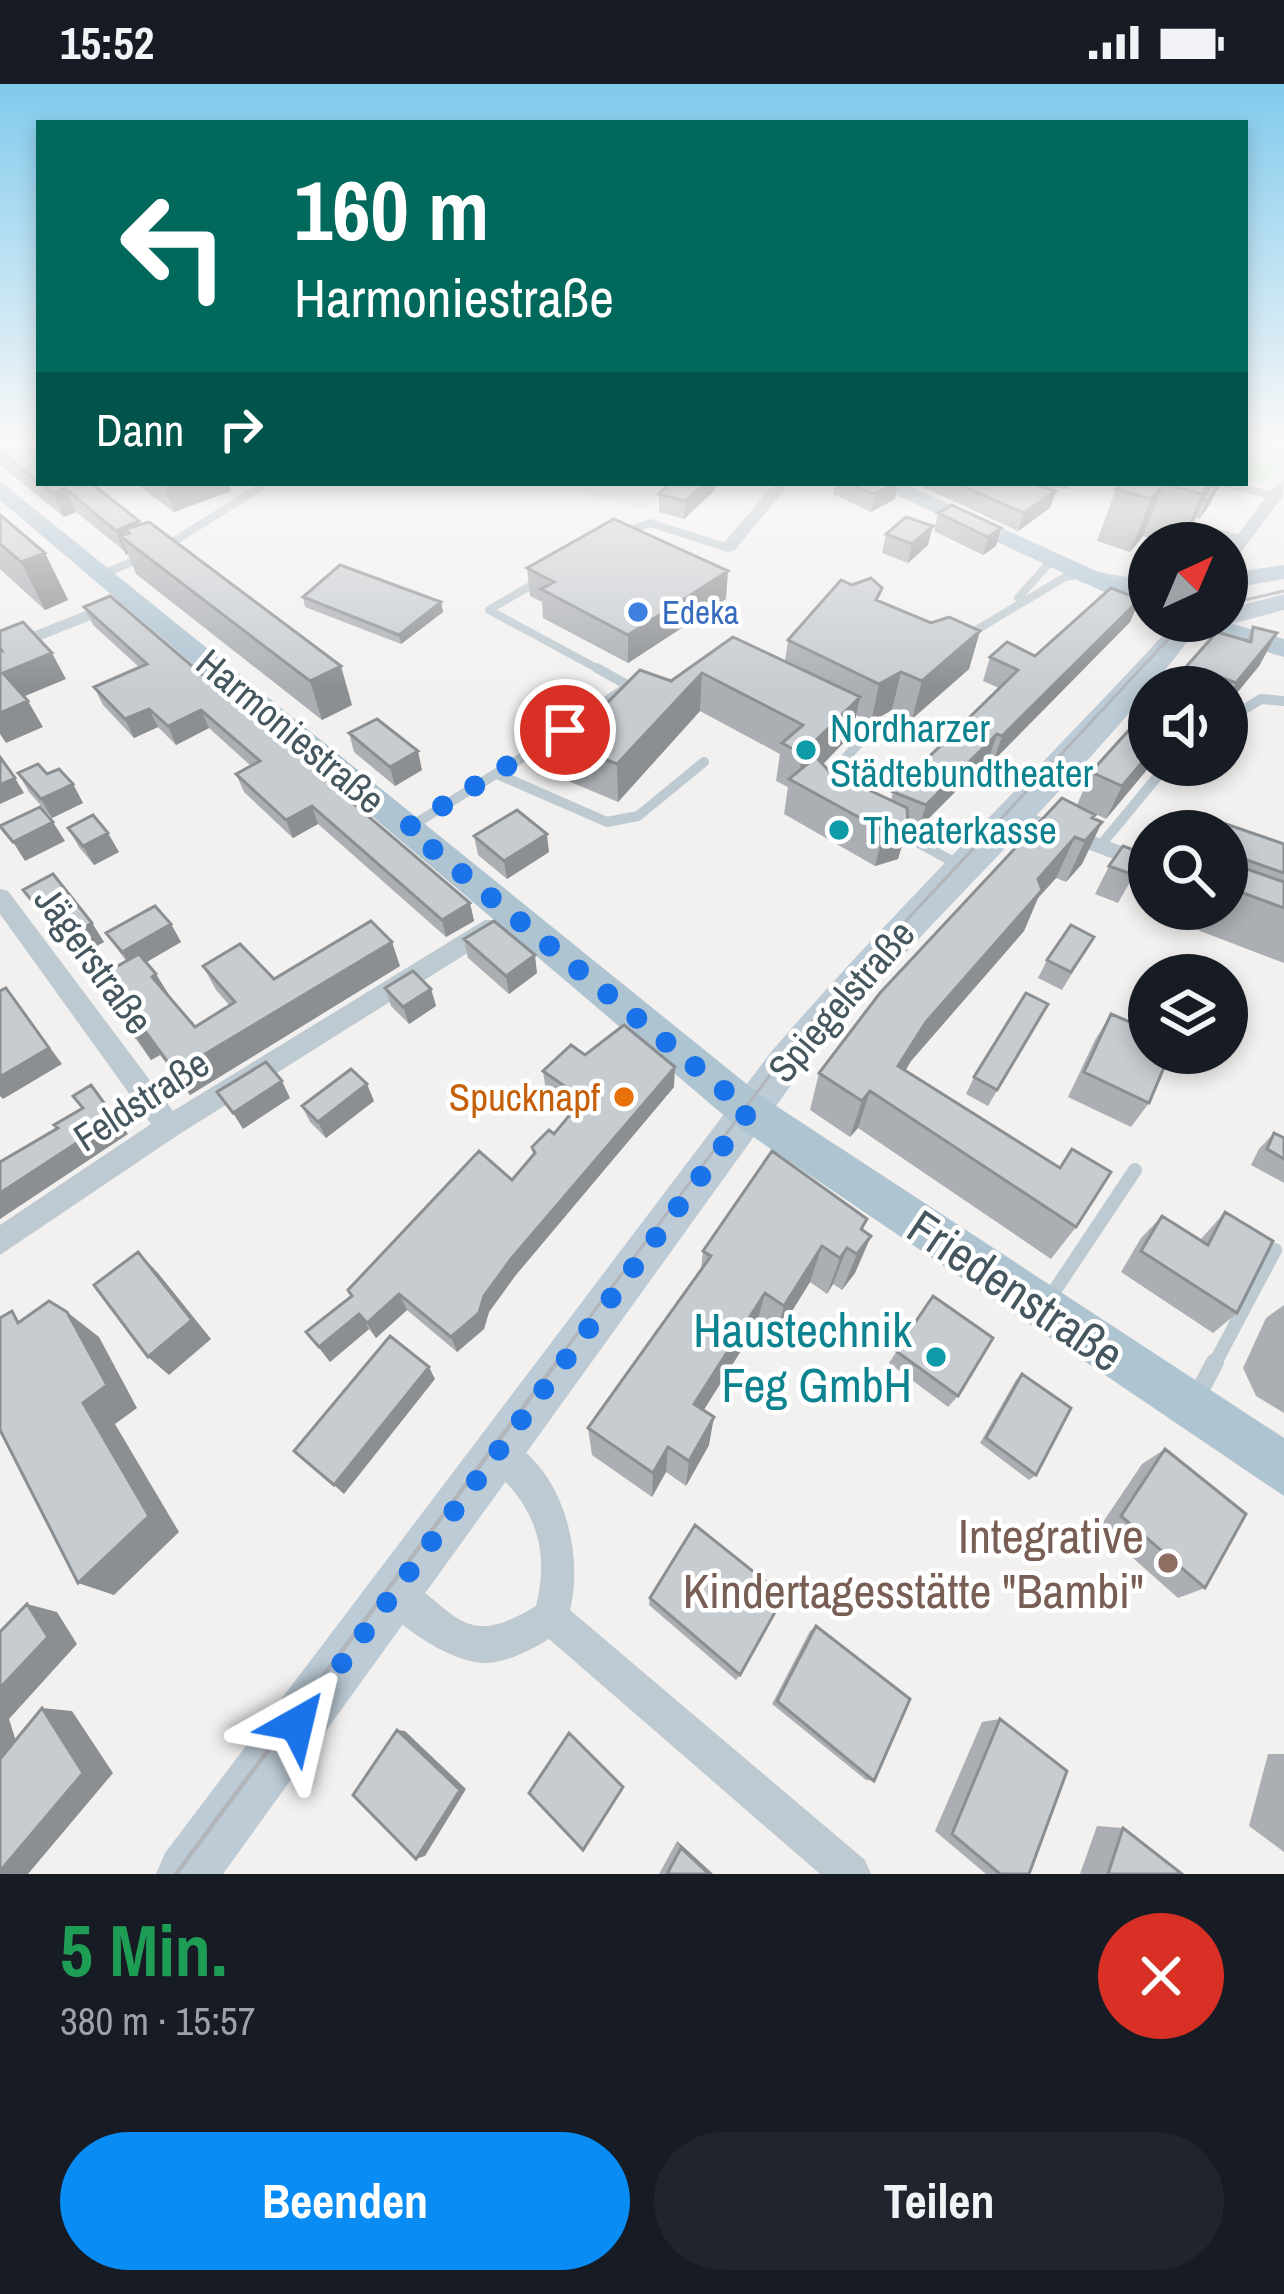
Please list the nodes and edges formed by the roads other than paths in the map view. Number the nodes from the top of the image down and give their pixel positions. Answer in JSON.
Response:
{"nodes":[{"id":1,"x":40,"y":522,"type":"edge"},
{"id":2,"x":203,"y":522,"type":"edge"},
{"id":3,"x":750,"y":522,"type":"edge"},
{"id":4,"x":966,"y":522,"type":"edge"},
{"id":5,"x":601,"y":545,"type":"edge"},
{"id":6,"x":728,"y":548,"type":"joint"},
{"id":7,"x":161,"y":549,"type":"junction"},
{"id":8,"x":179,"y":555,"type":"edge"},
{"id":9,"x":1052,"y":561,"type":"junction"},
{"id":10,"x":563,"y":567,"type":"edge"},
{"id":11,"x":1284,"y":572,"type":"edge"},
{"id":12,"x":103,"y":574,"type":"junction"},
{"id":13,"x":1082,"y":575,"type":"junction"},
{"id":14,"x":1248,"y":578,"type":"edge"},
{"id":15,"x":1128,"y":585,"type":"edge"},
{"id":16,"x":1128,"y":596,"type":"edge"},
{"id":17,"x":131,"y":597,"type":"junction"},
{"id":18,"x":1284,"y":602,"type":"edge"},
{"id":19,"x":1013,"y":604,"type":"junction"},
{"id":20,"x":1248,"y":611,"type":"edge"},
{"id":21,"x":955,"y":632,"type":"edge"},
{"id":22,"x":1248,"y":637,"type":"edge"},
{"id":23,"x":1174,"y":642,"type":"edge"},
{"id":24,"x":1284,"y":648,"type":"edge"},
{"id":25,"x":0,"y":651,"type":"edge"},
{"id":26,"x":1284,"y":701,"type":"edge"},
{"id":27,"x":1248,"y":707,"type":"edge"},
{"id":28,"x":827,"y":711,"type":"edge"},
{"id":29,"x":704,"y":762,"type":"dead end"},
{"id":30,"x":497,"y":774,"type":"junction"},
{"id":31,"x":1150,"y":786,"type":"edge"},
{"id":32,"x":838,"y":801,"type":"edge"},
{"id":33,"x":1013,"y":814,"type":"junction"},
{"id":34,"x":876,"y":820,"type":"edge"},
{"id":35,"x":407,"y":828,"type":"junction"},
{"id":36,"x":1100,"y":846,"type":"junction"},
{"id":37,"x":1128,"y":856,"type":"edge"},
{"id":38,"x":962,"y":867,"type":"junction"},
{"id":39,"x":0,"y":897,"type":"edge"},
{"id":40,"x":511,"y":914,"type":"junction"},
{"id":41,"x":749,"y":1111,"type":"junction"},
{"id":42,"x":169,"y":1127,"type":"junction"},
{"id":43,"x":1135,"y":1170,"type":"dead end"},
{"id":44,"x":11,"y":1234,"type":"edge"},
{"id":45,"x":1275,"y":1250,"type":"edge"},
{"id":46,"x":1043,"y":1308,"type":"junction"},
{"id":47,"x":1191,"y":1408,"type":"junction"},
{"id":48,"x":499,"y":1452,"type":"junction"},
{"id":49,"x":1284,"y":1468,"type":"edge"},
{"id":50,"x":394,"y":1593,"type":"junction"},
{"id":51,"x":551,"y":1616,"type":"junction"},
{"id":52,"x":186,"y":1874,"type":"edge"},
{"id":53,"x":850,"y":1874,"type":"edge"}],
"edges":[{"from":1,"to":12,"type":"main road","name":"Harmoniestraße"},
{"from":2,"to":7,"type":"lane"},
{"from":3,"to":6,"type":"street"},
{"from":4,"to":9,"type":"main road"},
{"from":5,"to":6,"type":"lane"},
{"from":7,"to":8,"type":"lane"},
{"from":7,"to":12,"type":"lane"},
{"from":9,"to":13,"type":"main road"},
{"from":9,"to":19,"type":"lane"},
{"from":10,"to":30,"type":"lane"},
{"from":11,"to":14,"type":"street"},
{"from":12,"to":17,"type":"main road","name":"Harmoniestraße"},
{"from":13,"to":15,"type":"street"},
{"from":13,"to":16,"type":"main road"},
{"from":13,"to":19,"type":"lane"},
{"from":17,"to":25,"type":"street"},
{"from":17,"to":35,"type":"main road","name":"Harmoniestraße"},
{"from":18,"to":20,"type":"street"},
{"from":19,"to":21,"type":"lane"},
{"from":22,"to":24,"type":"main road"},
{"from":23,"to":33,"type":"street","name":"Spiegelstraße"},
{"from":26,"to":27,"type":"lane"},
{"from":28,"to":32,"type":"lane"},
{"from":29,"to":30,"type":"lane"},
{"from":30,"to":35,"type":"lane"},
{"from":31,"to":36,"type":"lane"},
{"from":33,"to":36,"type":"street"},
{"from":33,"to":38,"type":"street","name":"Spiegelstraße"},
{"from":34,"to":38,"type":"lane"},
{"from":35,"to":40,"type":"main road","name":"Harmoniestraße"},
{"from":36,"to":37,"type":"street"},
{"from":38,"to":41,"type":"street","name":"Spiegelstraße"},
{"from":39,"to":42,"type":"street","name":"Jägerstraße"},
{"from":40,"to":41,"type":"main road","name":"Harmoniestraße"},
{"from":40,"to":42,"type":"street","name":"Feldstraße"},
{"from":41,"to":46,"type":"main road","name":"Friedenstraße"},
{"from":41,"to":48,"type":"street","name":"Spiegelstraße"},
{"from":42,"to":44,"type":"street","name":"Feldstraße"},
{"from":43,"to":46,"type":"lane"},
{"from":45,"to":47,"type":"lane"},
{"from":46,"to":47,"type":"main road","name":"Friedenstraße"},
{"from":47,"to":49,"type":"main road","name":"Friedenstraße"},
{"from":48,"to":50,"type":"street","name":"Spiegelstraße"},
{"from":48,"to":51,"type":"street"},
{"from":50,"to":51,"type":"street"},
{"from":50,"to":52,"type":"street","name":"Spiegelstraße"},
{"from":51,"to":53,"type":"street"}]}
